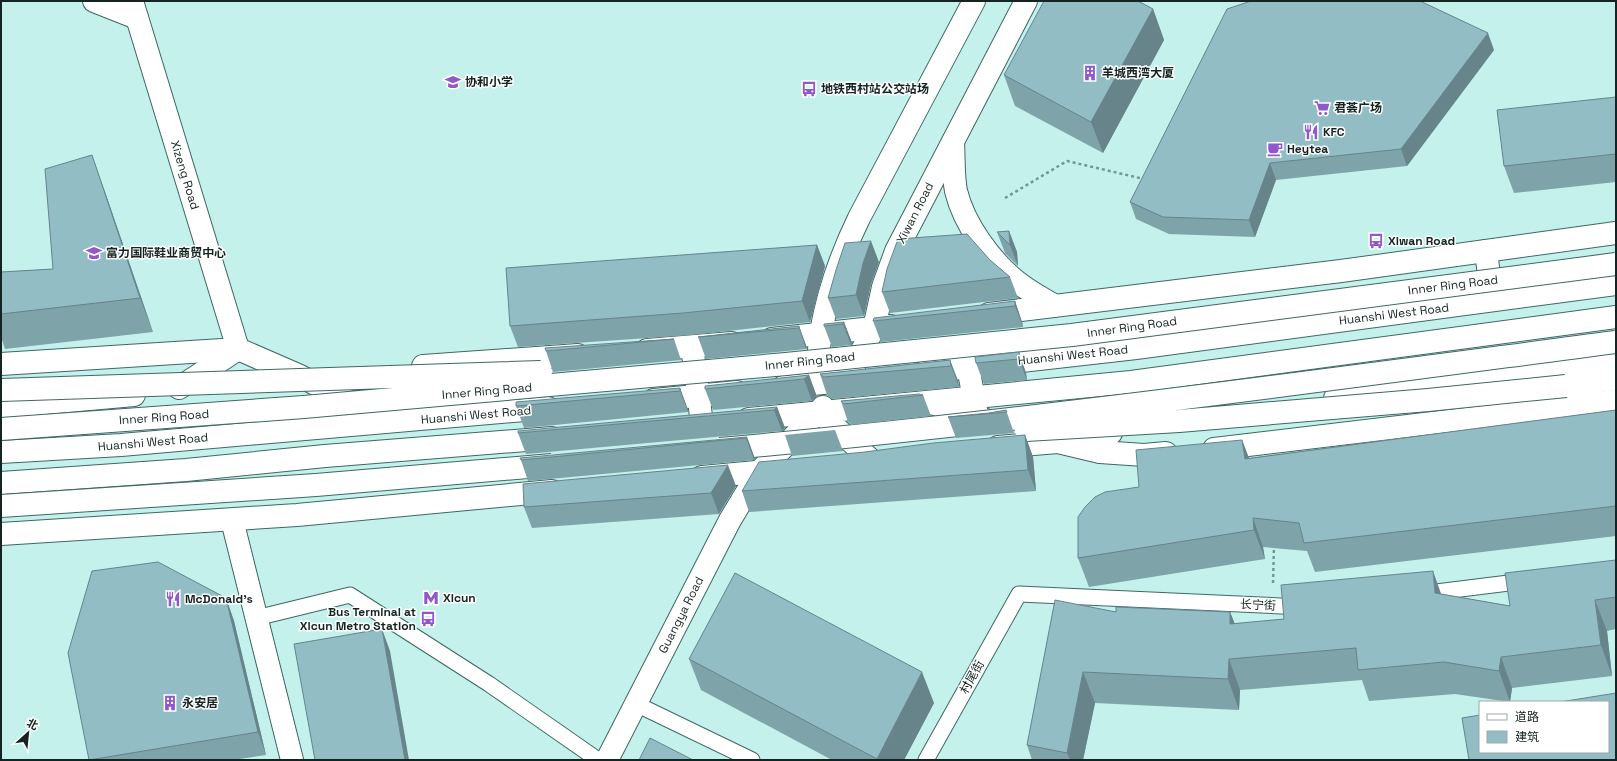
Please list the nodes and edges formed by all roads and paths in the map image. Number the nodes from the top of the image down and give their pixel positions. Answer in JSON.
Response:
{"nodes":[{"id":1,"x":94,"y":1,"type":"edge"},
{"id":2,"x":974,"y":1,"type":"edge"},
{"id":3,"x":1026,"y":1,"type":"edge"},
{"id":4,"x":135,"y":10,"type":"edge"},
{"id":5,"x":953,"y":142,"type":"junction"},
{"id":6,"x":1147,"y":180,"type":"edge"},
{"id":7,"x":1005,"y":198,"type":"dead end"},
{"id":8,"x":1616,"y":233,"type":"edge"},
{"id":9,"x":1486,"y":251,"type":"junction"},
{"id":10,"x":1616,"y":264,"type":"edge"},
{"id":11,"x":1616,"y":284,"type":"edge"},
{"id":12,"x":1492,"y":301,"type":"junction"},
{"id":13,"x":1055,"y":306,"type":"junction"},
{"id":14,"x":968,"y":317,"type":"edge"},
{"id":15,"x":1616,"y":317,"type":"edge"},
{"id":16,"x":913,"y":323,"type":"dead end"},
{"id":17,"x":874,"y":328,"type":"junction"},
{"id":18,"x":1518,"y":330,"type":"junction"},
{"id":19,"x":821,"y":334,"type":"junction"},
{"id":20,"x":1616,"y":342,"type":"edge"},
{"id":21,"x":692,"y":347,"type":"junction"},
{"id":22,"x":238,"y":350,"type":"junction"},
{"id":23,"x":629,"y":352,"type":"dead end"},
{"id":24,"x":597,"y":354,"type":"dead end"},
{"id":25,"x":860,"y":354,"type":"junction"},
{"id":26,"x":1616,"y":361,"type":"edge"},
{"id":27,"x":1,"y":364,"type":"edge"},
{"id":28,"x":786,"y":364,"type":"junction"},
{"id":29,"x":968,"y":367,"type":"junction"},
{"id":30,"x":1520,"y":374,"type":"junction"},
{"id":31,"x":298,"y":375,"type":"junction"},
{"id":32,"x":869,"y":378,"type":"dead end"},
{"id":33,"x":1616,"y":379,"type":"edge"},
{"id":34,"x":846,"y":381,"type":"junction"},
{"id":35,"x":817,"y":384,"type":"junction"},
{"id":36,"x":1,"y":390,"type":"edge"},
{"id":37,"x":174,"y":391,"type":"junction"},
{"id":38,"x":699,"y":396,"type":"junction"},
{"id":39,"x":635,"y":401,"type":"dead end"},
{"id":40,"x":1616,"y":401,"type":"edge"},
{"id":41,"x":1,"y":406,"type":"edge"},
{"id":42,"x":565,"y":407,"type":"dead end"},
{"id":43,"x":975,"y":407,"type":"junction"},
{"id":44,"x":819,"y":412,"type":"junction"},
{"id":45,"x":388,"y":422,"type":"junction"},
{"id":46,"x":1,"y":429,"type":"edge"},
{"id":47,"x":570,"y":436,"type":"dead end"},
{"id":48,"x":867,"y":436,"type":"junction"},
{"id":49,"x":1058,"y":442,"type":"junction"},
{"id":50,"x":977,"y":449,"type":"edge"},
{"id":51,"x":702,"y":451,"type":"dead end"},
{"id":52,"x":1,"y":452,"type":"edge"},
{"id":53,"x":894,"y":458,"type":"edge"},
{"id":54,"x":872,"y":461,"type":"junction"},
{"id":55,"x":568,"y":463,"type":"dead end"},
{"id":56,"x":849,"y":463,"type":"edge"},
{"id":57,"x":797,"y":468,"type":"edge"},
{"id":58,"x":759,"y":472,"type":"junction"},
{"id":59,"x":680,"y":478,"type":"edge"},
{"id":60,"x":1,"y":483,"type":"edge"},
{"id":61,"x":570,"y":489,"type":"edge"},
{"id":62,"x":1,"y":506,"type":"edge"},
{"id":63,"x":232,"y":520,"type":"junction"},
{"id":64,"x":1,"y":534,"type":"edge"},
{"id":65,"x":1274,"y":543,"type":"edge"},
{"id":66,"x":1537,"y":580,"type":"edge"},
{"id":67,"x":1019,"y":594,"type":"joint"},
{"id":68,"x":1404,"y":596,"type":"edge"},
{"id":69,"x":1272,"y":605,"type":"junction"},
{"id":70,"x":1317,"y":606,"type":"edge"},
{"id":71,"x":256,"y":618,"type":"junction"},
{"id":72,"x":636,"y":704,"type":"junction"},
{"id":73,"x":292,"y":760,"type":"edge"},
{"id":74,"x":598,"y":760,"type":"edge"},
{"id":75,"x":607,"y":760,"type":"edge"},
{"id":76,"x":752,"y":760,"type":"edge"},
{"id":77,"x":926,"y":760,"type":"edge"}],
"edges":[{"from":1,"to":4,"type":"main road"},
{"from":2,"to":19,"type":"main road"},
{"from":3,"to":5,"type":"main road","name":"Xiwan Road"},
{"from":4,"to":22,"type":"main road","name":"Xizeng Road"},
{"from":5,"to":13,"type":"main road"},
{"from":5,"to":17,"type":"main road","name":"Xiwan Road"},
{"from":6,"to":7,"type":"path"},
{"from":8,"to":9,"type":"main road"},
{"from":9,"to":12,"type":"main road"},
{"from":9,"to":13,"type":"main road"},
{"from":10,"to":28,"type":"main road","name":"Inner Ring Road","bridge":true},
{"from":11,"to":12,"type":"main road","name":"Huanshi West Road"},
{"from":12,"to":29,"type":"main road","name":"Huanshi West Road"},
{"from":13,"to":14,"type":"main road"},
{"from":15,"to":18,"type":"main road"},
{"from":16,"to":17,"type":"main road"},
{"from":17,"to":19,"type":"main road"},
{"from":17,"to":25,"type":"main road","name":"Xiwan Road"},
{"from":18,"to":30,"type":"main road"},
{"from":18,"to":43,"type":"main road"},
{"from":19,"to":21,"type":"main road"},
{"from":19,"to":25,"type":"main road"},
{"from":19,"to":35,"type":"main road"},
{"from":20,"to":48,"type":"main road","bridge":true},
{"from":21,"to":23,"type":"main road"},
{"from":21,"to":38,"type":"main road"},
{"from":22,"to":27,"type":"main road"},
{"from":22,"to":31,"type":"main road"},
{"from":22,"to":37,"type":"main road"},
{"from":24,"to":31,"type":"main road"},
{"from":25,"to":29,"type":"main road","name":"Huanshi West Road"},
{"from":25,"to":34,"type":"main road","name":"Xiwan Road"},
{"from":26,"to":30,"type":"main road"},
{"from":28,"to":36,"type":"main road","bridge":true},
{"from":28,"to":46,"type":"main road","name":"Inner Ring Road","bridge":true},
{"from":29,"to":43,"type":"main road"},
{"from":30,"to":49,"type":"main road"},
{"from":31,"to":37,"type":"main road"},
{"from":31,"to":45,"type":"main road"},
{"from":32,"to":34,"type":"main road"},
{"from":33,"to":48,"type":"main road","bridge":true},
{"from":34,"to":35,"type":"main road"},
{"from":34,"to":44,"type":"main road","name":"Xiwan Road"},
{"from":35,"to":38,"type":"main road"},
{"from":35,"to":44,"type":"main road"},
{"from":37,"to":41,"type":"main road"},
{"from":38,"to":39,"type":"main road"},
{"from":38,"to":44,"type":"main road"},
{"from":40,"to":49,"type":"main road"},
{"from":42,"to":45,"type":"main road","name":"Huanshi West Road"},
{"from":43,"to":44,"type":"main road"},
{"from":43,"to":49,"type":"main road"},
{"from":44,"to":54,"type":"main road"},
{"from":44,"to":58,"type":"main road","name":"Guangya Road"},
{"from":45,"to":52,"type":"main road","name":"Huanshi West Road"},
{"from":47,"to":60,"type":"main road"},
{"from":48,"to":51,"type":"main road","bridge":true},
{"from":49,"to":50,"type":"main road"},
{"from":53,"to":54,"type":"main road"},
{"from":54,"to":56,"type":"main road"},
{"from":55,"to":62,"type":"main road","bridge":true},
{"from":57,"to":58,"type":"main road"},
{"from":58,"to":59,"type":"main road"},
{"from":58,"to":72,"type":"main road","name":"Guangya Road"},
{"from":61,"to":63,"type":"main road"},
{"from":63,"to":64,"type":"main road"},
{"from":63,"to":71,"type":"main road"},
{"from":65,"to":69,"type":"path"},
{"from":66,"to":68,"type":"lane"},
{"from":67,"to":69,"type":"lane","name":"长宁街"},
{"from":67,"to":77,"type":"lane","name":"村尾街"},
{"from":69,"to":70,"type":"lane","name":"长宁街"},
{"from":71,"to":73,"type":"main road"},
{"from":71,"to":74,"type":"lane"},
{"from":72,"to":75,"type":"main road","name":"Guangya Road"},
{"from":72,"to":76,"type":"lane"}]}
